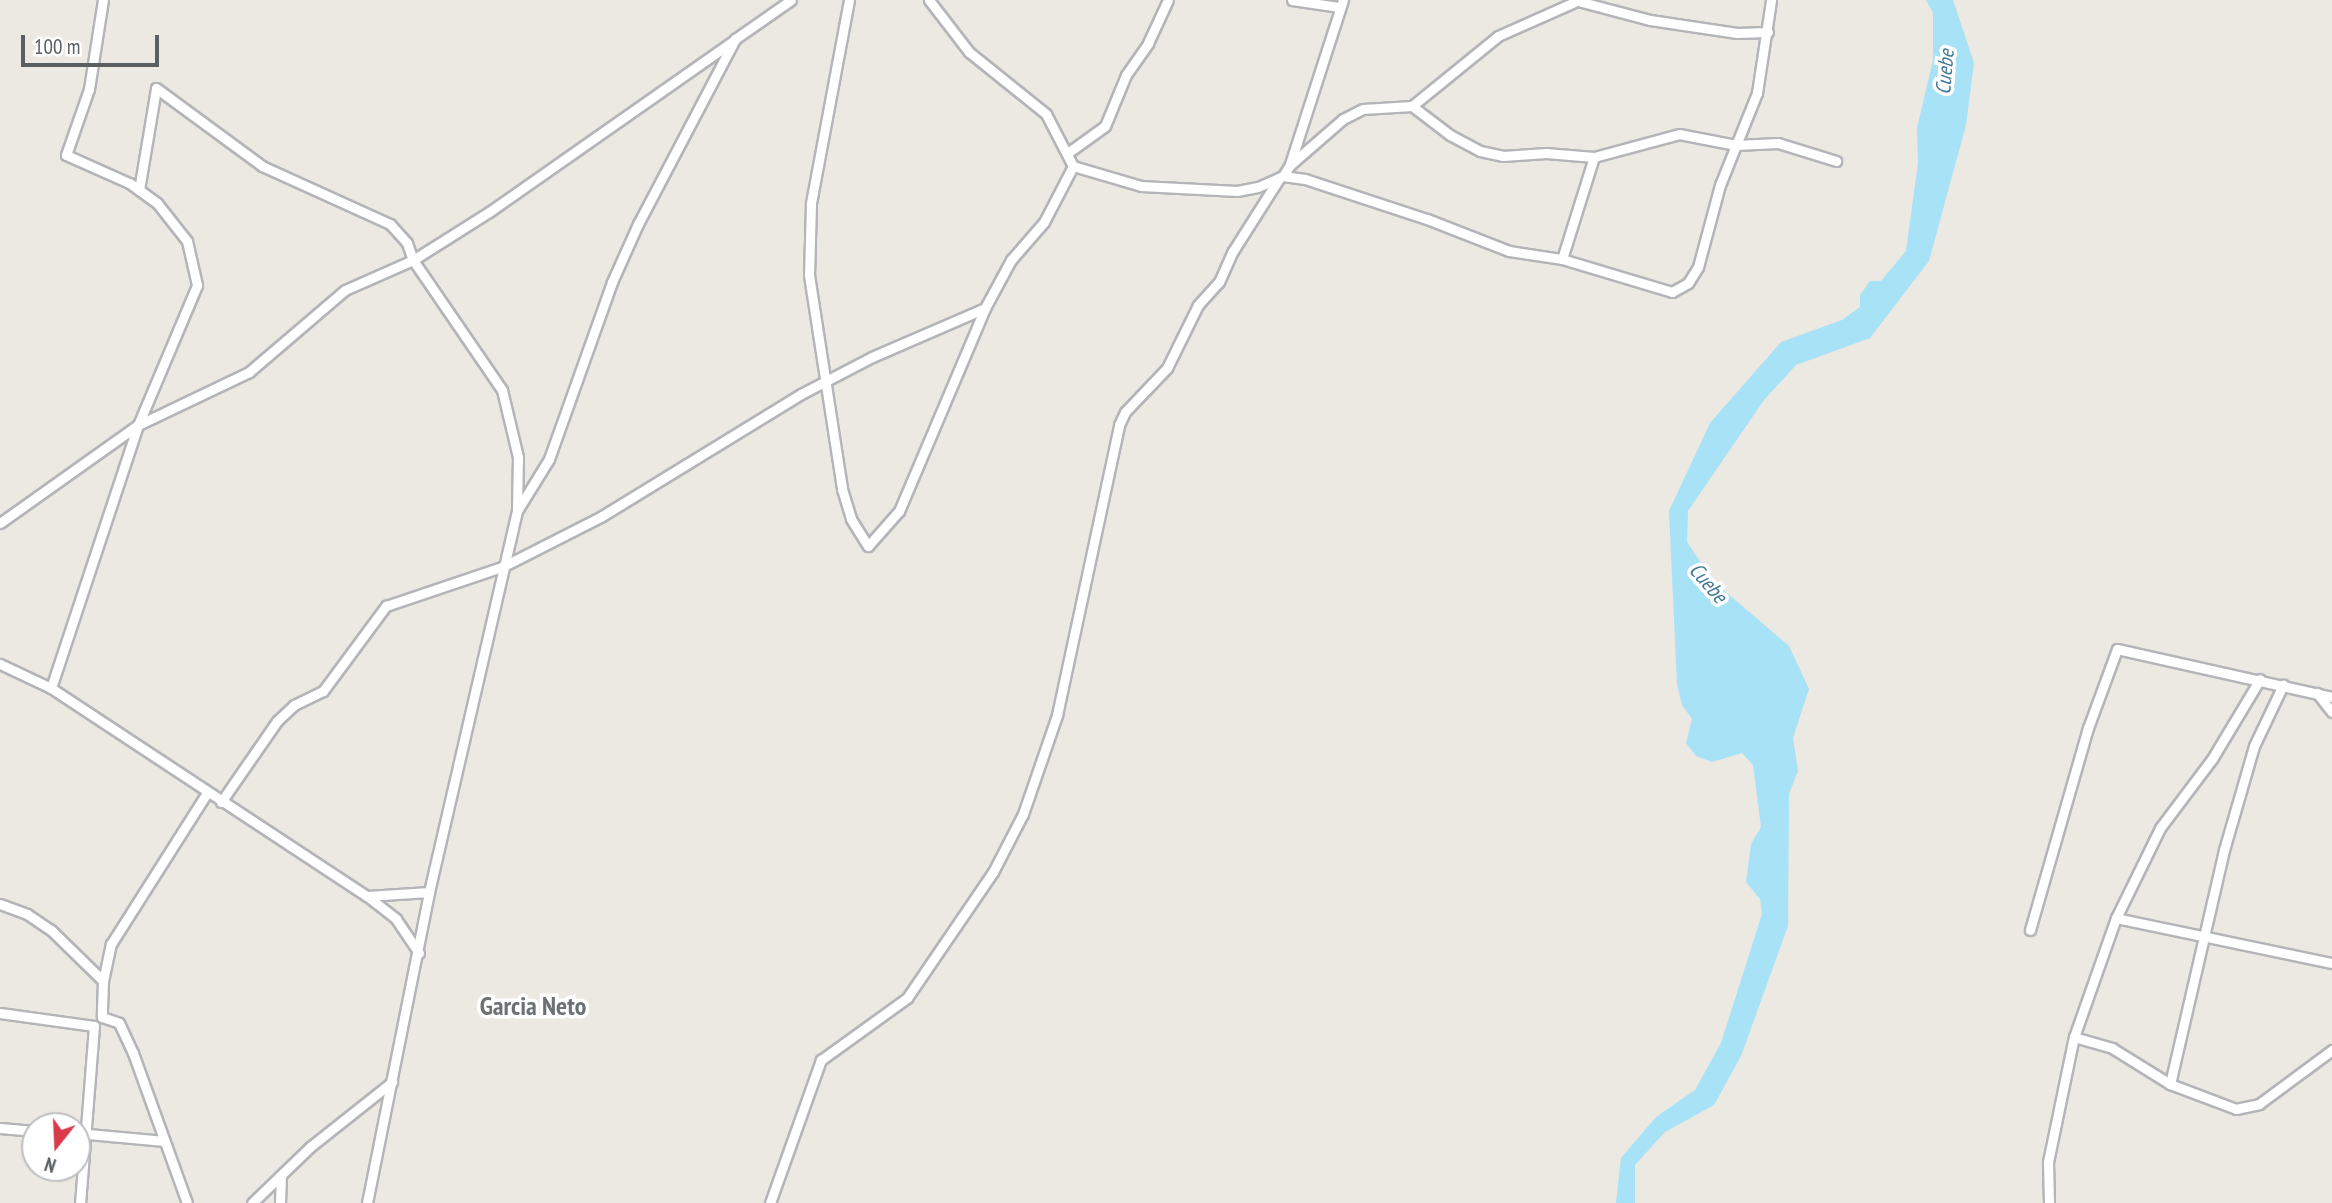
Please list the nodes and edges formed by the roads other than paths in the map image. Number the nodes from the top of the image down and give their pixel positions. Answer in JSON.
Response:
{"nodes":[{"id":1,"x":103,"y":0,"type":"edge"},
{"id":2,"x":790,"y":0,"type":"edge"},
{"id":3,"x":849,"y":0,"type":"edge"},
{"id":4,"x":929,"y":0,"type":"edge"},
{"id":5,"x":1168,"y":0,"type":"edge"},
{"id":6,"x":1292,"y":0,"type":"edge"},
{"id":7,"x":1772,"y":0,"type":"edge"},
{"id":8,"x":1578,"y":1,"type":"edge"},
{"id":9,"x":1341,"y":4,"type":"edge"},
{"id":10,"x":1768,"y":32,"type":"junction"},
{"id":11,"x":735,"y":39,"type":"junction"},
{"id":12,"x":1412,"y":106,"type":"junction"},
{"id":13,"x":1736,"y":145,"type":"junction"},
{"id":14,"x":1069,"y":152,"type":"junction"},
{"id":15,"x":1594,"y":157,"type":"junction"},
{"id":16,"x":1836,"y":161,"type":"dead end"},
{"id":17,"x":1290,"y":165,"type":"junction"},
{"id":18,"x":1073,"y":166,"type":"junction"},
{"id":19,"x":1281,"y":178,"type":"junction"},
{"id":20,"x":139,"y":190,"type":"junction"},
{"id":21,"x":1562,"y":259,"type":"junction"},
{"id":22,"x":413,"y":260,"type":"junction"},
{"id":23,"x":985,"y":308,"type":"junction"},
{"id":24,"x":825,"y":382,"type":"junction"},
{"id":25,"x":138,"y":425,"type":"junction"},
{"id":26,"x":517,"y":510,"type":"junction"},
{"id":27,"x":0,"y":523,"type":"edge"},
{"id":28,"x":502,"y":567,"type":"junction"},
{"id":29,"x":2,"y":669,"type":"edge"},
{"id":30,"x":2260,"y":679,"type":"junction"},
{"id":31,"x":2283,"y":685,"type":"junction"},
{"id":32,"x":51,"y":688,"type":"junction"},
{"id":33,"x":2317,"y":694,"type":"junction"},
{"id":34,"x":2332,"y":697,"type":"edge"},
{"id":35,"x":2332,"y":712,"type":"edge"},
{"id":36,"x":207,"y":793,"type":"junction"},
{"id":37,"x":221,"y":802,"type":"junction"},
{"id":38,"x":429,"y":892,"type":"junction"},
{"id":39,"x":367,"y":896,"type":"junction"},
{"id":40,"x":0,"y":904,"type":"edge"},
{"id":41,"x":2116,"y":918,"type":"junction"},
{"id":42,"x":2030,"y":930,"type":"dead end"},
{"id":43,"x":2202,"y":939,"type":"junction"},
{"id":44,"x":419,"y":953,"type":"junction"},
{"id":45,"x":2332,"y":963,"type":"edge"},
{"id":46,"x":103,"y":981,"type":"junction"},
{"id":47,"x":0,"y":1013,"type":"edge"},
{"id":48,"x":102,"y":1017,"type":"junction"},
{"id":49,"x":94,"y":1026,"type":"junction"},
{"id":50,"x":2074,"y":1037,"type":"junction"},
{"id":51,"x":2332,"y":1050,"type":"edge"},
{"id":52,"x":392,"y":1082,"type":"junction"},
{"id":53,"x":2170,"y":1084,"type":"junction"},
{"id":54,"x":84,"y":1112,"type":"edge"},
{"id":55,"x":0,"y":1128,"type":"edge"},
{"id":56,"x":21,"y":1130,"type":"edge"},
{"id":57,"x":91,"y":1135,"type":"edge"},
{"id":58,"x":165,"y":1141,"type":"junction"},
{"id":59,"x":281,"y":1175,"type":"junction"},
{"id":60,"x":80,"y":1182,"type":"edge"},
{"id":61,"x":80,"y":1203,"type":"edge"},
{"id":62,"x":187,"y":1203,"type":"edge"},
{"id":63,"x":252,"y":1203,"type":"edge"},
{"id":64,"x":280,"y":1203,"type":"edge"},
{"id":65,"x":367,"y":1203,"type":"edge"},
{"id":66,"x":770,"y":1203,"type":"edge"},
{"id":67,"x":2049,"y":1203,"type":"edge"}],
"edges":[{"from":1,"to":20,"type":"street"},
{"from":2,"to":11,"type":"street"},
{"from":3,"to":24,"type":"street"},
{"from":4,"to":14,"type":"street"},
{"from":5,"to":14,"type":"street"},
{"from":6,"to":9,"type":"street"},
{"from":7,"to":10,"type":"street"},
{"from":8,"to":10,"type":"street"},
{"from":8,"to":12,"type":"street"},
{"from":9,"to":17,"type":"street"},
{"from":10,"to":13,"type":"street"},
{"from":11,"to":22,"type":"street"},
{"from":11,"to":26,"type":"street"},
{"from":12,"to":15,"type":"street"},
{"from":12,"to":17,"type":"street"},
{"from":13,"to":15,"type":"street"},
{"from":13,"to":16,"type":"street"},
{"from":13,"to":21,"type":"street"},
{"from":14,"to":18,"type":"street"},
{"from":15,"to":21,"type":"street"},
{"from":17,"to":19,"type":"street"},
{"from":18,"to":19,"type":"street"},
{"from":18,"to":23,"type":"street"},
{"from":19,"to":21,"type":"street"},
{"from":19,"to":66,"type":"street"},
{"from":20,"to":22,"type":"street"},
{"from":20,"to":25,"type":"street"},
{"from":22,"to":25,"type":"street"},
{"from":22,"to":26,"type":"street"},
{"from":23,"to":24,"type":"street"},
{"from":23,"to":24,"type":"street"},
{"from":24,"to":28,"type":"street"},
{"from":25,"to":27,"type":"street"},
{"from":25,"to":32,"type":"street"},
{"from":26,"to":28,"type":"street"},
{"from":28,"to":37,"type":"street"},
{"from":28,"to":38,"type":"street"},
{"from":29,"to":32,"type":"street"},
{"from":30,"to":31,"type":"street"},
{"from":30,"to":41,"type":"street"},
{"from":30,"to":42,"type":"street"},
{"from":31,"to":33,"type":"street"},
{"from":31,"to":43,"type":"street"},
{"from":32,"to":36,"type":"street"},
{"from":33,"to":34,"type":"street"},
{"from":33,"to":35,"type":"street"},
{"from":36,"to":37,"type":"street"},
{"from":36,"to":46,"type":"street"},
{"from":37,"to":39,"type":"street"},
{"from":38,"to":39,"type":"street"},
{"from":38,"to":44,"type":"street"},
{"from":39,"to":44,"type":"street"},
{"from":40,"to":46,"type":"street"},
{"from":41,"to":43,"type":"street"},
{"from":41,"to":50,"type":"street"},
{"from":43,"to":45,"type":"street"},
{"from":43,"to":53,"type":"street"},
{"from":44,"to":52,"type":"street"},
{"from":46,"to":48,"type":"street"},
{"from":47,"to":49,"type":"street"},
{"from":48,"to":49,"type":"street"},
{"from":48,"to":58,"type":"street"},
{"from":49,"to":54,"type":"street"},
{"from":50,"to":53,"type":"street"},
{"from":50,"to":67,"type":"street"},
{"from":51,"to":53,"type":"street"},
{"from":52,"to":59,"type":"street"},
{"from":52,"to":65,"type":"street"},
{"from":55,"to":56,"type":"street"},
{"from":57,"to":58,"type":"street"},
{"from":58,"to":62,"type":"street"},
{"from":59,"to":63,"type":"street"},
{"from":59,"to":64,"type":"street"},
{"from":60,"to":61,"type":"street"}]}
